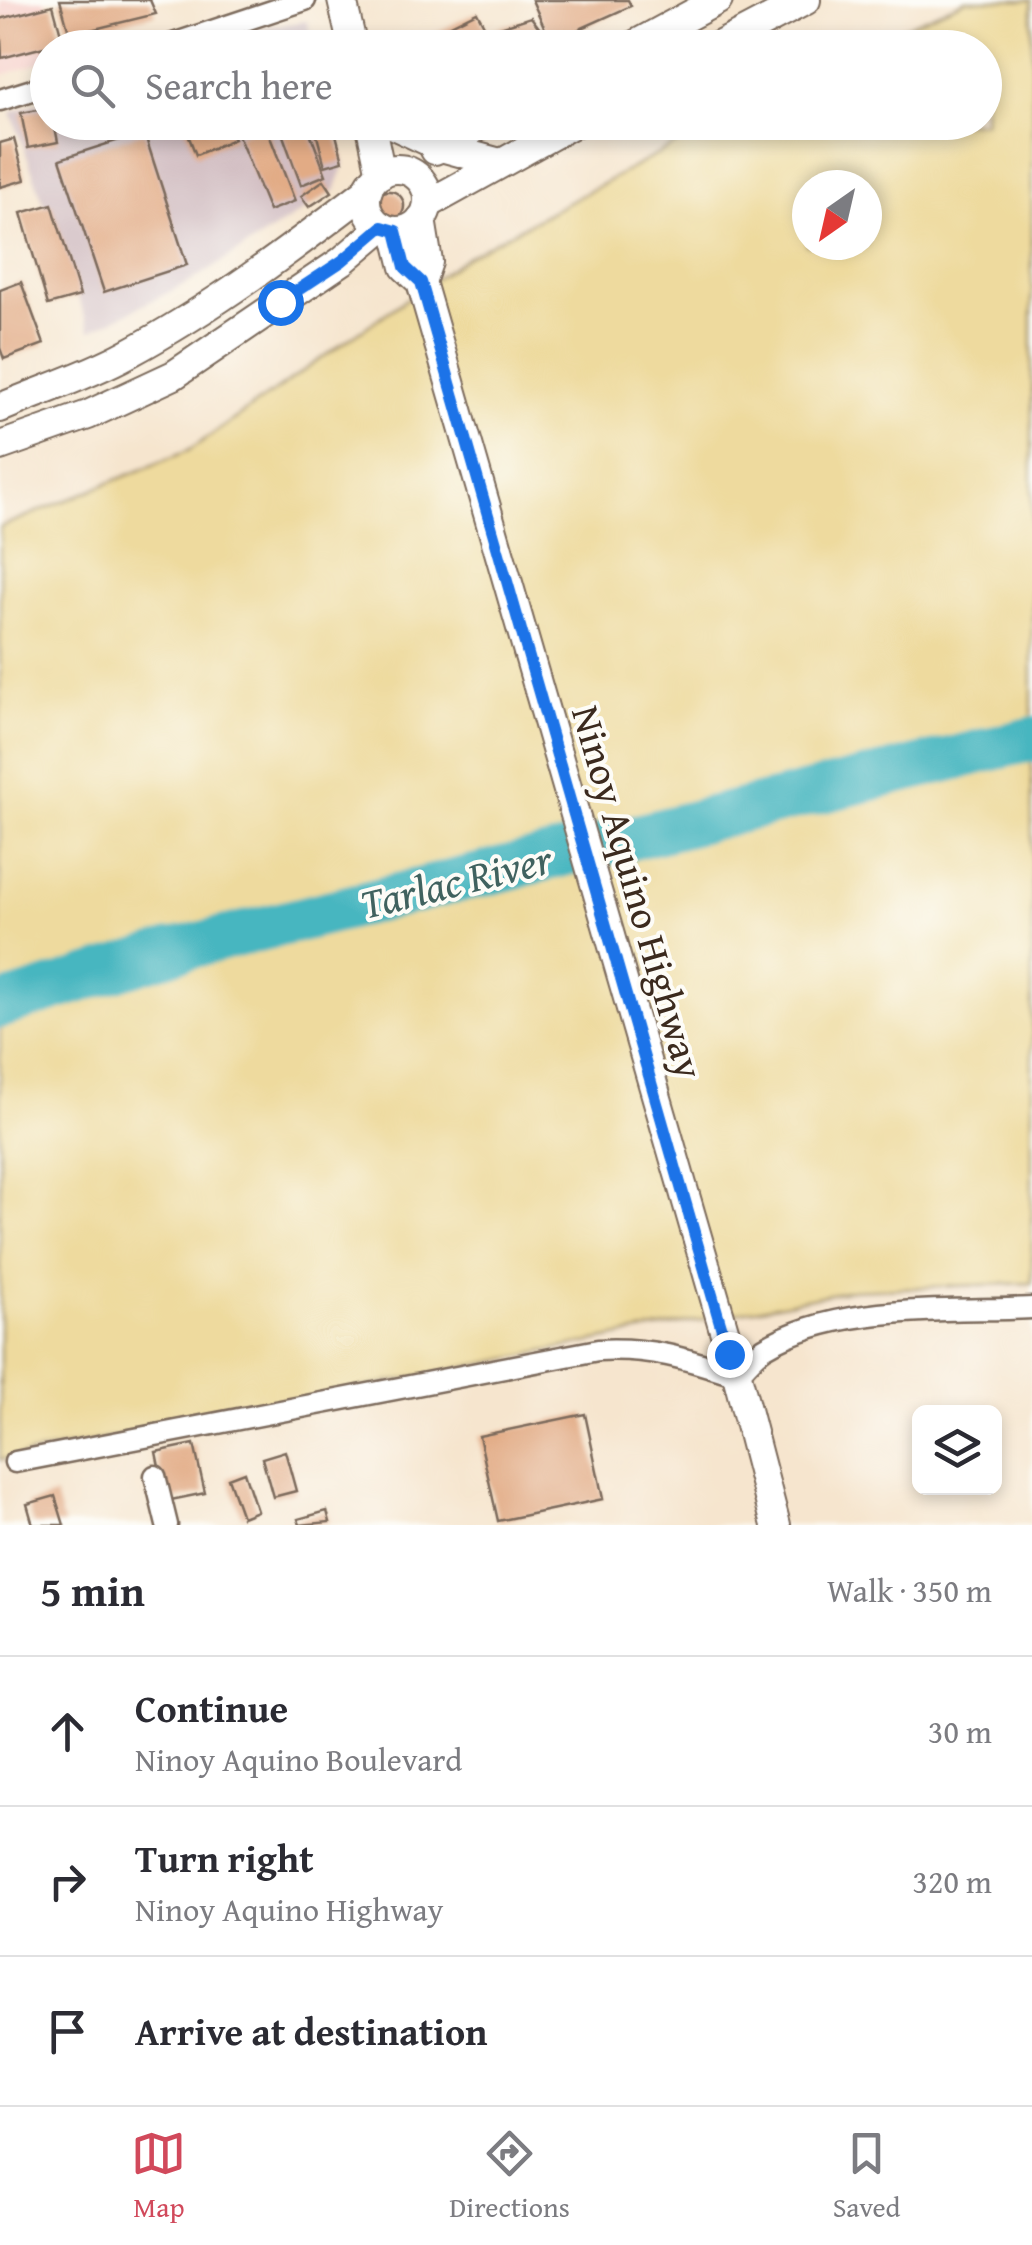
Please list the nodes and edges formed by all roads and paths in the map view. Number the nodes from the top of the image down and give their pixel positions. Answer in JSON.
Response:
{"nodes":[{"id":1,"x":306,"y":0,"type":"edge"},
{"id":2,"x":342,"y":0,"type":"edge"},
{"id":3,"x":718,"y":0,"type":"edge"},
{"id":4,"x":806,"y":0,"type":"edge"},
{"id":5,"x":215,"y":30,"type":"edge"},
{"id":6,"x":348,"y":30,"type":"edge"},
{"id":7,"x":662,"y":30,"type":"edge"},
{"id":8,"x":749,"y":30,"type":"edge"},
{"id":9,"x":30,"y":90,"type":"edge"},
{"id":10,"x":0,"y":100,"type":"edge"},
{"id":11,"x":374,"y":140,"type":"edge"},
{"id":12,"x":426,"y":140,"type":"edge"},
{"id":13,"x":454,"y":140,"type":"edge"},
{"id":14,"x":543,"y":140,"type":"edge"},
{"id":15,"x":441,"y":147,"type":"junction"},
{"id":16,"x":500,"y":163,"type":"junction"},
{"id":17,"x":383,"y":178,"type":"junction"},
{"id":18,"x":407,"y":220,"type":"junction"},
{"id":19,"x":0,"y":408,"type":"edge"},
{"id":20,"x":0,"y":446,"type":"edge"},
{"id":21,"x":1032,"y":1308,"type":"edge"},
{"id":22,"x":733,"y":1365,"type":"junction"},
{"id":23,"x":15,"y":1462,"type":"dead end"},
{"id":24,"x":155,"y":1476,"type":"dead end"},
{"id":25,"x":167,"y":1525,"type":"edge"},
{"id":26,"x":776,"y":1525,"type":"edge"}],
"edges":[{"from":1,"to":5,"type":"street"},
{"from":2,"to":6,"type":"main road"},
{"from":3,"to":7,"type":"main road"},
{"from":4,"to":8,"type":"main road"},
{"from":9,"to":10,"type":"street"},
{"from":11,"to":17,"type":"main road","name":"Ninoy Aquino Highway"},
{"from":12,"to":15,"type":"main road"},
{"from":13,"to":15,"type":"main road"},
{"from":14,"to":16,"type":"main road"},
{"from":15,"to":16,"type":"main road"},
{"from":15,"to":17,"type":"main road"},
{"from":16,"to":18,"type":"main road"},
{"from":17,"to":18,"type":"main road","name":"Ninoy Aquino Highway"},
{"from":17,"to":18,"type":"main road"},
{"from":17,"to":19,"type":"main road"},
{"from":18,"to":20,"type":"main road"},
{"from":18,"to":22,"type":"main road","name":"Ninoy Aquino Highway"},
{"from":21,"to":22,"type":"street"},
{"from":22,"to":23,"type":"street"},
{"from":22,"to":26,"type":"main road","name":"Ninoy Aquino Highway"},
{"from":24,"to":25,"type":"street"}]}
